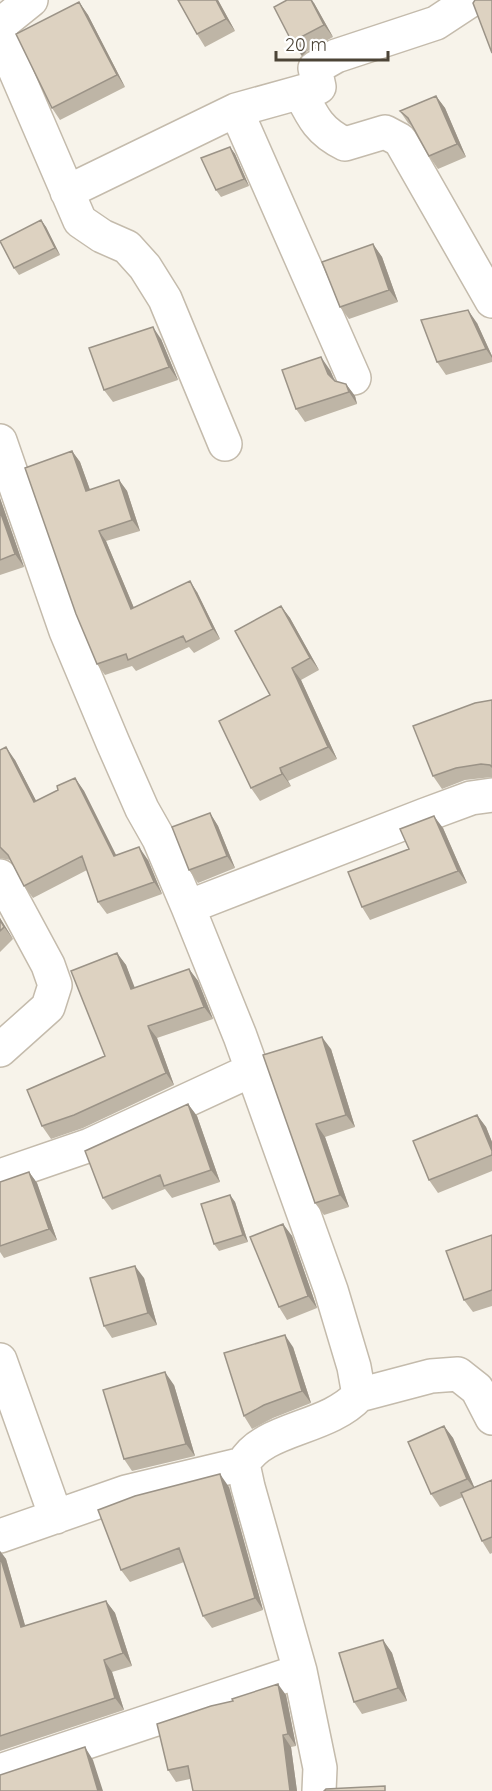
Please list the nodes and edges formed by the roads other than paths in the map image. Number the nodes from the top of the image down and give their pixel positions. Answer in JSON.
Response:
{"nodes":[{"id":1,"x":31,"y":0,"type":"edge"},
{"id":2,"x":471,"y":0,"type":"edge"},
{"id":3,"x":0,"y":25,"type":"edge"},
{"id":4,"x":0,"y":35,"type":"edge"},
{"id":5,"x":319,"y":87,"type":"junction"},
{"id":6,"x":236,"y":110,"type":"junction"},
{"id":7,"x":67,"y":192,"type":"junction"},
{"id":8,"x":492,"y":301,"type":"edge"},
{"id":9,"x":354,"y":378,"type":"dead end"},
{"id":10,"x":0,"y":441,"type":"edge"},
{"id":11,"x":225,"y":444,"type":"dead end"},
{"id":12,"x":492,"y":795,"type":"edge"},
{"id":13,"x":2,"y":887,"type":"edge"},
{"id":14,"x":188,"y":907,"type":"junction"},
{"id":15,"x":0,"y":1050,"type":"edge"},
{"id":16,"x":252,"y":1070,"type":"junction"},
{"id":17,"x":0,"y":1176,"type":"edge"},
{"id":18,"x":0,"y":1360,"type":"edge"},
{"id":19,"x":359,"y":1395,"type":"junction"},
{"id":20,"x":492,"y":1418,"type":"edge"},
{"id":21,"x":243,"y":1464,"type":"junction"},
{"id":22,"x":56,"y":1517,"type":"junction"},
{"id":23,"x":0,"y":1536,"type":"edge"},
{"id":24,"x":300,"y":1671,"type":"junction"},
{"id":25,"x":0,"y":1771,"type":"edge"},
{"id":26,"x":319,"y":1791,"type":"edge"}],
"edges":[{"from":1,"to":3,"type":"street"},
{"from":2,"to":5,"type":"street"},
{"from":4,"to":7,"type":"street"},
{"from":5,"to":6,"type":"street"},
{"from":5,"to":8,"type":"street"},
{"from":6,"to":7,"type":"street"},
{"from":6,"to":9,"type":"street"},
{"from":7,"to":11,"type":"street"},
{"from":10,"to":14,"type":"street"},
{"from":12,"to":14,"type":"street"},
{"from":13,"to":15,"type":"street"},
{"from":14,"to":16,"type":"street"},
{"from":16,"to":17,"type":"street"},
{"from":16,"to":19,"type":"street"},
{"from":18,"to":22,"type":"street"},
{"from":19,"to":20,"type":"street"},
{"from":19,"to":21,"type":"street"},
{"from":21,"to":22,"type":"street"},
{"from":21,"to":24,"type":"street"},
{"from":22,"to":23,"type":"street"},
{"from":24,"to":25,"type":"street"},
{"from":24,"to":26,"type":"street"}]}
